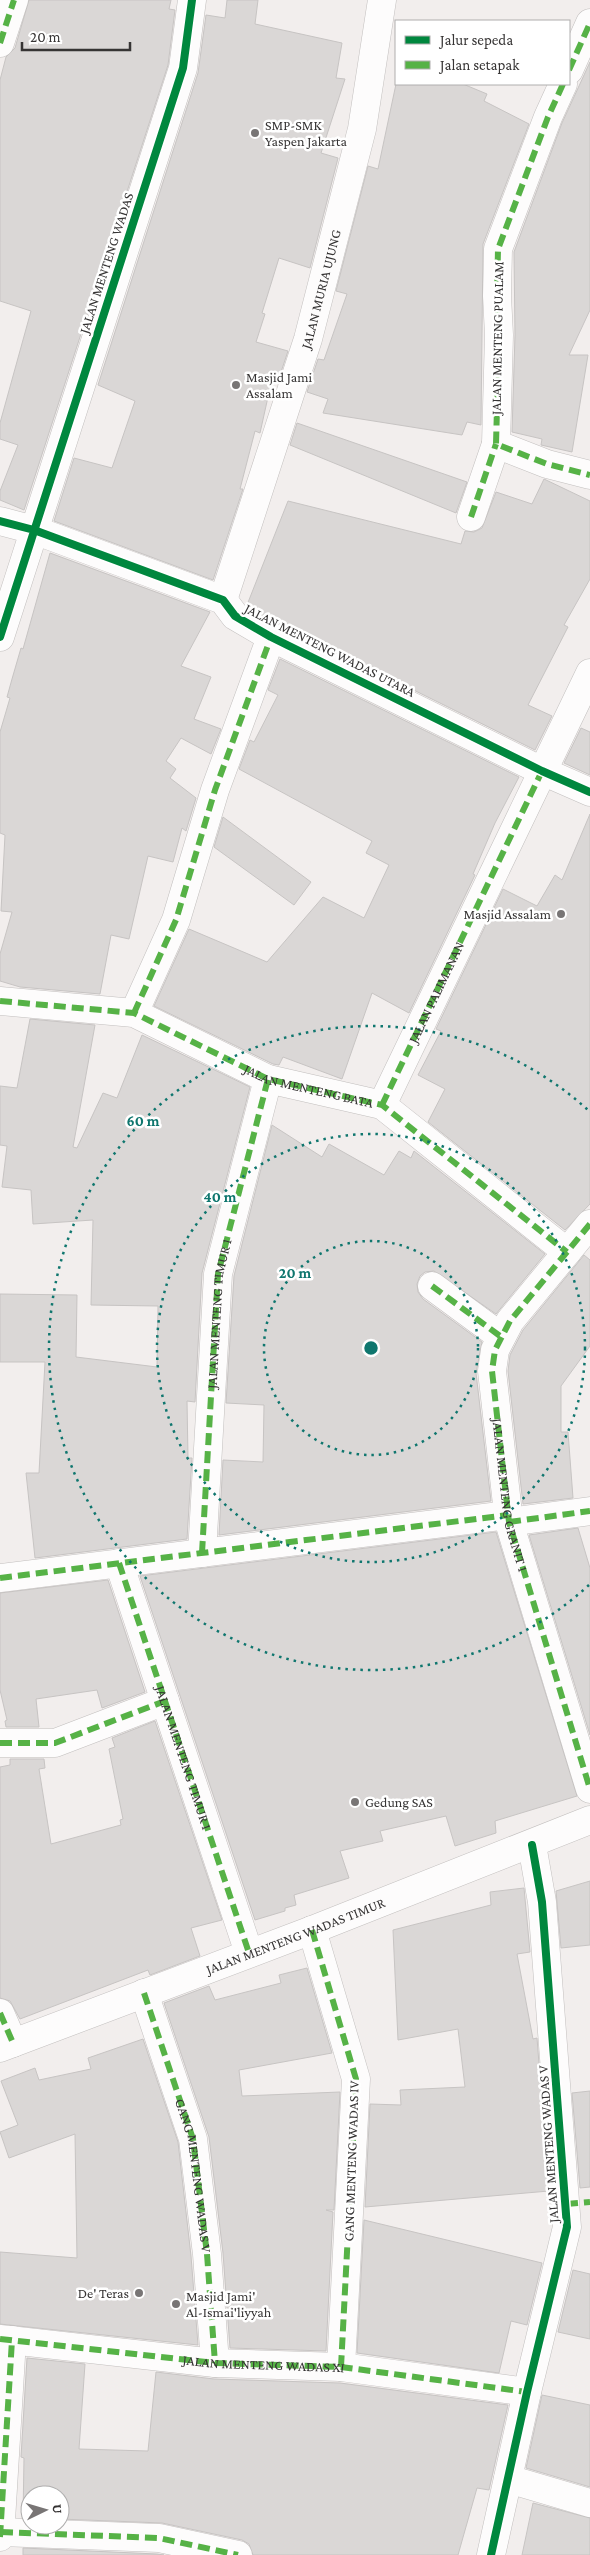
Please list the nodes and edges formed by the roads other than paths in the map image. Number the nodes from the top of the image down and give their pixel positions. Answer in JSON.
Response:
{"nodes":[{"id":1,"x":14,"y":0,"type":"edge"},
{"id":2,"x":192,"y":0,"type":"edge"},
{"id":3,"x":382,"y":0,"type":"edge"},
{"id":4,"x":590,"y":23,"type":"edge"},
{"id":5,"x":0,"y":43,"type":"edge"},
{"id":6,"x":570,"y":68,"type":"edge"},
{"id":7,"x":563,"y":85,"type":"edge"},
{"id":8,"x":496,"y":444,"type":"junction"},
{"id":9,"x":590,"y":475,"type":"edge"},
{"id":10,"x":471,"y":517,"type":"dead end"},
{"id":11,"x":0,"y":521,"type":"edge"},
{"id":12,"x":34,"y":530,"type":"junction"},
{"id":13,"x":223,"y":600,"type":"junction"},
{"id":14,"x":0,"y":637,"type":"edge"},
{"id":15,"x":271,"y":637,"type":"junction"},
{"id":16,"x":590,"y":673,"type":"edge"},
{"id":17,"x":542,"y":771,"type":"junction"},
{"id":18,"x":590,"y":792,"type":"edge"},
{"id":19,"x":0,"y":1001,"type":"edge"},
{"id":20,"x":134,"y":1013,"type":"junction"},
{"id":21,"x":268,"y":1079,"type":"junction"},
{"id":22,"x":382,"y":1105,"type":"junction"},
{"id":23,"x":590,"y":1224,"type":"edge"},
{"id":24,"x":566,"y":1252,"type":"junction"},
{"id":25,"x":432,"y":1286,"type":"dead end"},
{"id":26,"x":500,"y":1336,"type":"junction"},
{"id":27,"x":590,"y":1511,"type":"edge"},
{"id":28,"x":508,"y":1519,"type":"junction"},
{"id":29,"x":202,"y":1553,"type":"junction"},
{"id":30,"x":119,"y":1563,"type":"junction"},
{"id":31,"x":0,"y":1578,"type":"edge"},
{"id":32,"x":165,"y":1701,"type":"junction"},
{"id":33,"x":0,"y":1743,"type":"edge"},
{"id":34,"x":590,"y":1789,"type":"edge"},
{"id":35,"x":590,"y":1820,"type":"edge"},
{"id":36,"x":532,"y":1845,"type":"junction"},
{"id":37,"x":312,"y":1930,"type":"junction"},
{"id":38,"x":249,"y":1952,"type":"junction"},
{"id":39,"x":144,"y":1993,"type":"junction"},
{"id":40,"x":0,"y":2013,"type":"edge"},
{"id":41,"x":6,"y":2046,"type":"edge"},
{"id":42,"x":578,"y":2203,"type":"edge"},
{"id":43,"x":6,"y":2339,"type":"edge"},
{"id":44,"x":215,"y":2363,"type":"junction"},
{"id":45,"x":342,"y":2367,"type":"junction"},
{"id":46,"x":527,"y":2392,"type":"junction"},
{"id":47,"x":508,"y":2479,"type":"junction"},
{"id":48,"x":590,"y":2503,"type":"edge"},
{"id":49,"x":1,"y":2535,"type":"edge"},
{"id":50,"x":238,"y":2555,"type":"edge"},
{"id":51,"x":491,"y":2555,"type":"edge"}],
"edges":[{"from":1,"to":5,"type":"street"},
{"from":2,"to":12,"type":"street","name":"JALAN MENTENG WADAS"},
{"from":3,"to":13,"type":"street","name":"JALAN MURIA UJUNG"},
{"from":4,"to":6,"type":"street"},
{"from":7,"to":8,"type":"street","name":"JALAN MENTENG PUALAM"},
{"from":8,"to":9,"type":"street"},
{"from":8,"to":10,"type":"street","name":"JALAN MENTENG PUALAM"},
{"from":11,"to":12,"type":"street","name":"JALAN MENTENG WADAS UTARA"},
{"from":12,"to":13,"type":"street","name":"JALAN MENTENG WADAS UTARA"},
{"from":12,"to":14,"type":"street"},
{"from":13,"to":15,"type":"street","name":"JALAN MENTENG WADAS UTARA"},
{"from":15,"to":17,"type":"street","name":"JALAN MENTENG WADAS UTARA"},
{"from":15,"to":20,"type":"street"},
{"from":16,"to":17,"type":"street","name":"JALAN PALIMANAN"},
{"from":17,"to":18,"type":"street","name":"JALAN MENTENG WADAS UTARA"},
{"from":17,"to":22,"type":"street","name":"JALAN PALIMANAN"},
{"from":19,"to":20,"type":"street","name":"JALAN MENTENG BATA"},
{"from":20,"to":21,"type":"street","name":"JALAN MENTENG BATA"},
{"from":21,"to":22,"type":"street","name":"JALAN MENTENG BATA"},
{"from":21,"to":29,"type":"street","name":"JALAN MENTENG TIMUR 1"},
{"from":22,"to":24,"type":"street","name":"JALAN MENTENG BATA"},
{"from":23,"to":24,"type":"street","name":"JALAN MENTENG GRANIT 1"},
{"from":24,"to":26,"type":"street","name":"JALAN MENTENG GRANIT 1"},
{"from":25,"to":26,"type":"street"},
{"from":26,"to":28,"type":"street","name":"JALAN MENTENG GRANIT 1"},
{"from":27,"to":28,"type":"street"},
{"from":28,"to":29,"type":"street"},
{"from":28,"to":34,"type":"street","name":"JALAN MENTENG GRANIT 1"},
{"from":29,"to":30,"type":"street"},
{"from":30,"to":31,"type":"street"},
{"from":30,"to":32,"type":"street","name":"JALAN MENTENG TIMUR 1"},
{"from":32,"to":33,"type":"street"},
{"from":32,"to":38,"type":"street","name":"JALAN MENTENG TIMUR 1"},
{"from":35,"to":36,"type":"street","name":"JALAN MENTENG WADAS TIMUR"},
{"from":36,"to":37,"type":"street","name":"JALAN MENTENG WADAS TIMUR"},
{"from":36,"to":42,"type":"street","name":"JALAN MENTENG WADAS V"},
{"from":37,"to":38,"type":"street","name":"JALAN MENTENG WADAS TIMUR"},
{"from":37,"to":45,"type":"street","name":"GANG MENTENG WADAS IV"},
{"from":38,"to":39,"type":"street","name":"JALAN MENTENG WADAS TIMUR"},
{"from":39,"to":41,"type":"street","name":"JALAN MENTENG WADAS TIMUR"},
{"from":39,"to":44,"type":"street","name":"GANG MENTENG WADAS V"},
{"from":40,"to":41,"type":"street"},
{"from":42,"to":46,"type":"street","name":"JALAN MENTENG WADAS V"},
{"from":43,"to":44,"type":"street","name":"JALAN MENTENG WADAS XI"},
{"from":43,"to":49,"type":"street"},
{"from":44,"to":45,"type":"street","name":"JALAN MENTENG WADAS XI"},
{"from":45,"to":46,"type":"street","name":"JALAN MENTENG WADAS XI"},
{"from":46,"to":47,"type":"street","name":"JALAN MENTENG WADAS V"},
{"from":47,"to":48,"type":"street"},
{"from":47,"to":51,"type":"street","name":"JALAN MENTENG WADAS V"},
{"from":49,"to":50,"type":"street"}]}
